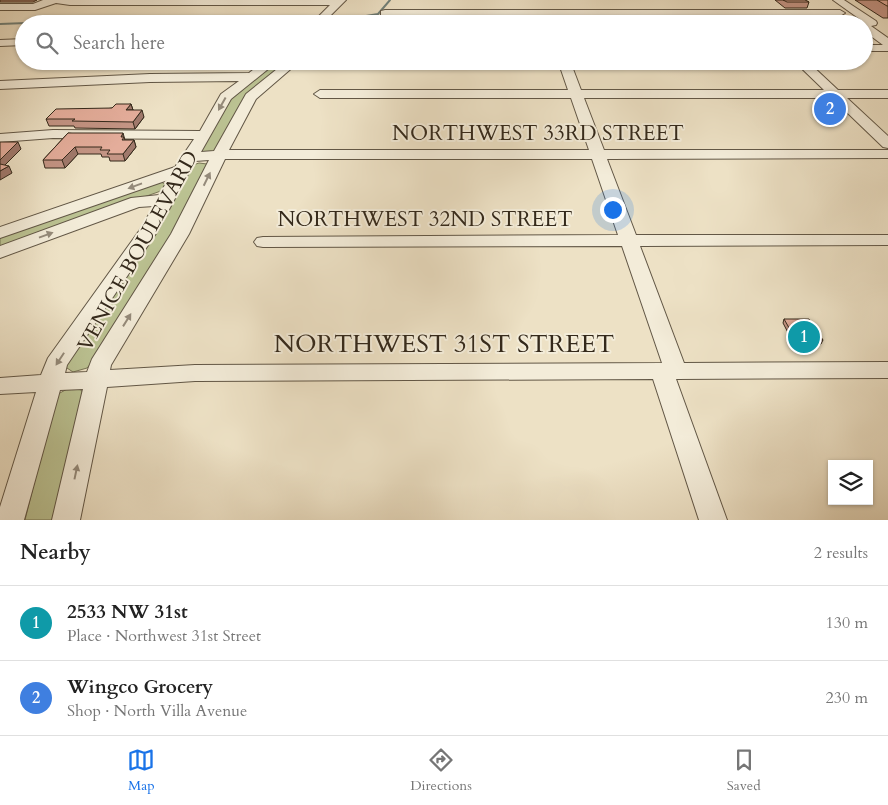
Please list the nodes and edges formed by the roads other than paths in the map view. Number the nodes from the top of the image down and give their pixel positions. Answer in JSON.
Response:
{"nodes":[{"id":1,"x":9,"y":0,"type":"edge"},
{"id":2,"x":56,"y":0,"type":"edge"},
{"id":3,"x":733,"y":0,"type":"edge"},
{"id":4,"x":838,"y":0,"type":"edge"},
{"id":5,"x":341,"y":1,"type":"edge"},
{"id":6,"x":828,"y":4,"type":"dead end"},
{"id":7,"x":0,"y":5,"type":"edge"},
{"id":8,"x":747,"y":13,"type":"junction"},
{"id":9,"x":840,"y":13,"type":"junction"},
{"id":10,"x":385,"y":14,"type":"dead end"},
{"id":11,"x":326,"y":15,"type":"edge"},
{"id":12,"x":844,"y":15,"type":"edge"},
{"id":13,"x":861,"y":15,"type":"edge"},
{"id":14,"x":873,"y":32,"type":"edge"},
{"id":15,"x":15,"y":42,"type":"edge"},
{"id":16,"x":0,"y":43,"type":"edge"},
{"id":17,"x":888,"y":43,"type":"edge"},
{"id":18,"x":873,"y":48,"type":"edge"},
{"id":19,"x":888,"y":48,"type":"edge"},
{"id":20,"x":260,"y":70,"type":"edge"},
{"id":21,"x":283,"y":70,"type":"edge"},
{"id":22,"x":567,"y":70,"type":"edge"},
{"id":23,"x":810,"y":70,"type":"edge"},
{"id":24,"x":250,"y":77,"type":"junction"},
{"id":25,"x":0,"y":85,"type":"edge"},
{"id":26,"x":834,"y":93,"type":"junction"},
{"id":27,"x":320,"y":94,"type":"dead end"},
{"id":28,"x":576,"y":94,"type":"junction"},
{"id":29,"x":888,"y":94,"type":"edge"},
{"id":30,"x":204,"y":135,"type":"junction"},
{"id":31,"x":0,"y":138,"type":"edge"},
{"id":32,"x":888,"y":144,"type":"edge"},
{"id":33,"x":888,"y":154,"type":"edge"},
{"id":34,"x":220,"y":155,"type":"junction"},
{"id":35,"x":597,"y":155,"type":"junction"},
{"id":36,"x":185,"y":163,"type":"junction"},
{"id":37,"x":165,"y":200,"type":"junction"},
{"id":38,"x":0,"y":234,"type":"edge"},
{"id":39,"x":888,"y":240,"type":"edge"},
{"id":40,"x":628,"y":241,"type":"junction"},
{"id":41,"x":263,"y":242,"type":"dead end"},
{"id":42,"x":0,"y":252,"type":"edge"},
{"id":43,"x":888,"y":370,"type":"edge"},
{"id":44,"x":669,"y":371,"type":"junction"},
{"id":45,"x":96,"y":379,"type":"junction"},
{"id":46,"x":50,"y":382,"type":"junction"},
{"id":47,"x":0,"y":386,"type":"edge"},
{"id":48,"x":10,"y":520,"type":"edge"},
{"id":49,"x":66,"y":520,"type":"edge"},
{"id":50,"x":713,"y":520,"type":"edge"}],
"edges":[{"from":1,"to":7,"type":"street"},
{"from":2,"to":5,"type":"street"},
{"from":2,"to":7,"type":"street"},
{"from":3,"to":8,"type":"street"},
{"from":4,"to":13,"type":"street"},
{"from":5,"to":11,"type":"street"},
{"from":6,"to":9,"type":"street"},
{"from":8,"to":9,"type":"street"},
{"from":8,"to":10,"type":"street"},
{"from":9,"to":12,"type":"street"},
{"from":14,"to":17,"type":"street"},
{"from":15,"to":16,"type":"street"},
{"from":18,"to":19,"type":"street"},
{"from":20,"to":24,"type":"street","name":"VENICE BOULEVARD"},
{"from":21,"to":34,"type":"street","name":"VENICE BOULEVARD"},
{"from":22,"to":28,"type":"street"},
{"from":23,"to":26,"type":"street"},
{"from":24,"to":25,"type":"street"},
{"from":24,"to":30,"type":"street","name":"VENICE BOULEVARD","one_way":true},
{"from":26,"to":28,"type":"street"},
{"from":26,"to":29,"type":"street"},
{"from":26,"to":32,"type":"street"},
{"from":27,"to":28,"type":"street"},
{"from":28,"to":35,"type":"street"},
{"from":30,"to":31,"type":"street"},
{"from":30,"to":36,"type":"street","name":"VENICE BOULEVARD"},
{"from":33,"to":35,"type":"street","name":"NORTHWEST 33RD STREET"},
{"from":34,"to":35,"type":"street","name":"NORTHWEST 33RD STREET"},
{"from":34,"to":36,"type":"street","name":"NORTHWEST 33RD STREET"},
{"from":45,"to":34,"type":"street","name":"VENICE BOULEVARD","one_way":true},
{"from":35,"to":40,"type":"street"},
{"from":36,"to":37,"type":"street","name":"VENICE BOULEVARD"},
{"from":36,"to":38,"type":"street","name":"NORTHWEST 33RD STREET","one_way":true},
{"from":42,"to":37,"type":"street","one_way":true},
{"from":37,"to":46,"type":"street","name":"VENICE BOULEVARD","one_way":true},
{"from":39,"to":40,"type":"street","name":"NORTHWEST 32ND STREET"},
{"from":40,"to":41,"type":"street","name":"NORTHWEST 32ND STREET"},
{"from":40,"to":44,"type":"street"},
{"from":43,"to":44,"type":"street","name":"NORTHWEST 31ST STREET"},
{"from":44,"to":45,"type":"street","name":"NORTHWEST 31ST STREET"},
{"from":44,"to":50,"type":"street"},
{"from":45,"to":46,"type":"street","name":"NORTHWEST 31ST STREET"},
{"from":49,"to":45,"type":"street","name":"VENICE BOULEVARD","one_way":true},
{"from":46,"to":47,"type":"street","name":"NORTHWEST 31ST STREET"},
{"from":46,"to":48,"type":"street","name":"VENICE BOULEVARD"}]}
